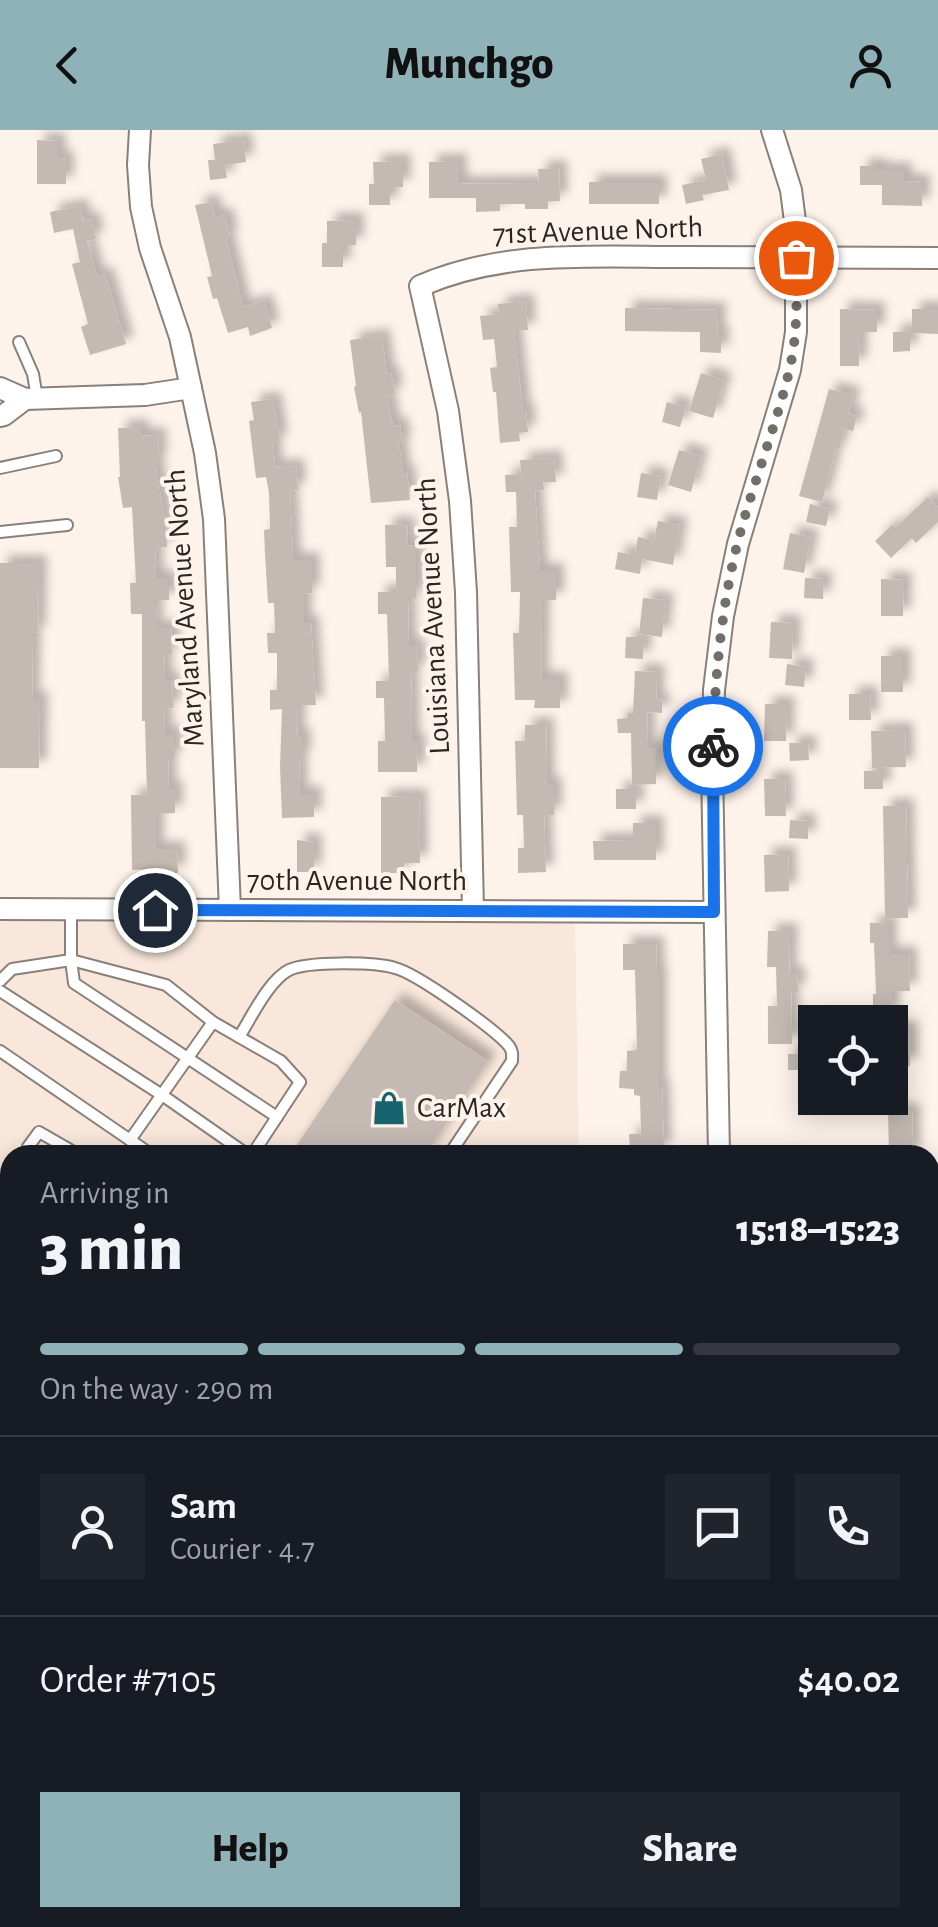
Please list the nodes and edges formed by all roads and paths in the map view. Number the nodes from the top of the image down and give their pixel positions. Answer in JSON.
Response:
{"nodes":[{"id":1,"x":140,"y":130,"type":"edge"},
{"id":2,"x":772,"y":130,"type":"edge"},
{"id":3,"x":796,"y":258,"type":"junction"},
{"id":4,"x":938,"y":258,"type":"edge"},
{"id":5,"x":429,"y":320,"type":"joint"},
{"id":6,"x":18,"y":342,"type":"dead end"},
{"id":7,"x":0,"y":388,"type":"edge"},
{"id":8,"x":191,"y":388,"type":"junction"},
{"id":9,"x":31,"y":399,"type":"junction"},
{"id":10,"x":0,"y":416,"type":"edge"},
{"id":11,"x":56,"y":456,"type":"dead end"},
{"id":12,"x":0,"y":468,"type":"edge"},
{"id":13,"x":67,"y":525,"type":"dead end"},
{"id":14,"x":0,"y":532,"type":"edge"},
{"id":15,"x":0,"y":908,"type":"edge"},
{"id":16,"x":71,"y":910,"type":"junction"},
{"id":17,"x":230,"y":910,"type":"junction"},
{"id":18,"x":474,"y":911,"type":"junction"},
{"id":19,"x":714,"y":912,"type":"junction"},
{"id":20,"x":70,"y":960,"type":"junction"},
{"id":21,"x":0,"y":982,"type":"edge"},
{"id":22,"x":0,"y":991,"type":"edge"},
{"id":23,"x":213,"y":1022,"type":"junction"},
{"id":24,"x":239,"y":1037,"type":"junction"},
{"id":25,"x":0,"y":1051,"type":"edge"},
{"id":26,"x":188,"y":1059,"type":"junction"},
{"id":27,"x":162,"y":1095,"type":"junction"},
{"id":28,"x":277,"y":1117,"type":"junction"},
{"id":29,"x":130,"y":1140,"type":"junction"},
{"id":30,"x":29,"y":1145,"type":"edge"},
{"id":31,"x":62,"y":1145,"type":"edge"},
{"id":32,"x":137,"y":1145,"type":"edge"},
{"id":33,"x":235,"y":1145,"type":"edge"},
{"id":34,"x":257,"y":1145,"type":"edge"},
{"id":35,"x":456,"y":1145,"type":"edge"},
{"id":36,"x":718,"y":1145,"type":"edge"}],
"edges":[{"from":1,"to":8,"type":"street","name":"Maryland Avenue North"},
{"from":2,"to":3,"type":"street"},
{"from":3,"to":4,"type":"street","name":"71st Avenue North"},
{"from":3,"to":5,"type":"street","name":"71st Avenue North"},
{"from":3,"to":19,"type":"street"},
{"from":5,"to":18,"type":"street","name":"Louisiana Avenue North"},
{"from":6,"to":9,"type":"lane"},
{"from":7,"to":9,"type":"street"},
{"from":8,"to":9,"type":"street"},
{"from":8,"to":17,"type":"street","name":"Maryland Avenue North"},
{"from":9,"to":10,"type":"street"},
{"from":11,"to":12,"type":"lane"},
{"from":13,"to":14,"type":"lane"},
{"from":15,"to":16,"type":"street","name":"70th Avenue North"},
{"from":16,"to":17,"type":"street","name":"70th Avenue North"},
{"from":16,"to":20,"type":"lane"},
{"from":17,"to":18,"type":"street","name":"70th Avenue North"},
{"from":18,"to":19,"type":"street","name":"70th Avenue North"},
{"from":19,"to":36,"type":"street"},
{"from":20,"to":21,"type":"lane"},
{"from":20,"to":23,"type":"lane"},
{"from":20,"to":26,"type":"lane"},
{"from":22,"to":27,"type":"lane"},
{"from":23,"to":24,"type":"lane"},
{"from":23,"to":26,"type":"lane"},
{"from":24,"to":28,"type":"lane"},
{"from":24,"to":35,"type":"lane"},
{"from":25,"to":29,"type":"lane"},
{"from":26,"to":27,"type":"lane"},
{"from":26,"to":28,"type":"lane"},
{"from":27,"to":29,"type":"lane"},
{"from":27,"to":33,"type":"lane"},
{"from":28,"to":34,"type":"lane"},
{"from":29,"to":32,"type":"lane"},
{"from":30,"to":31,"type":"lane"}]}
